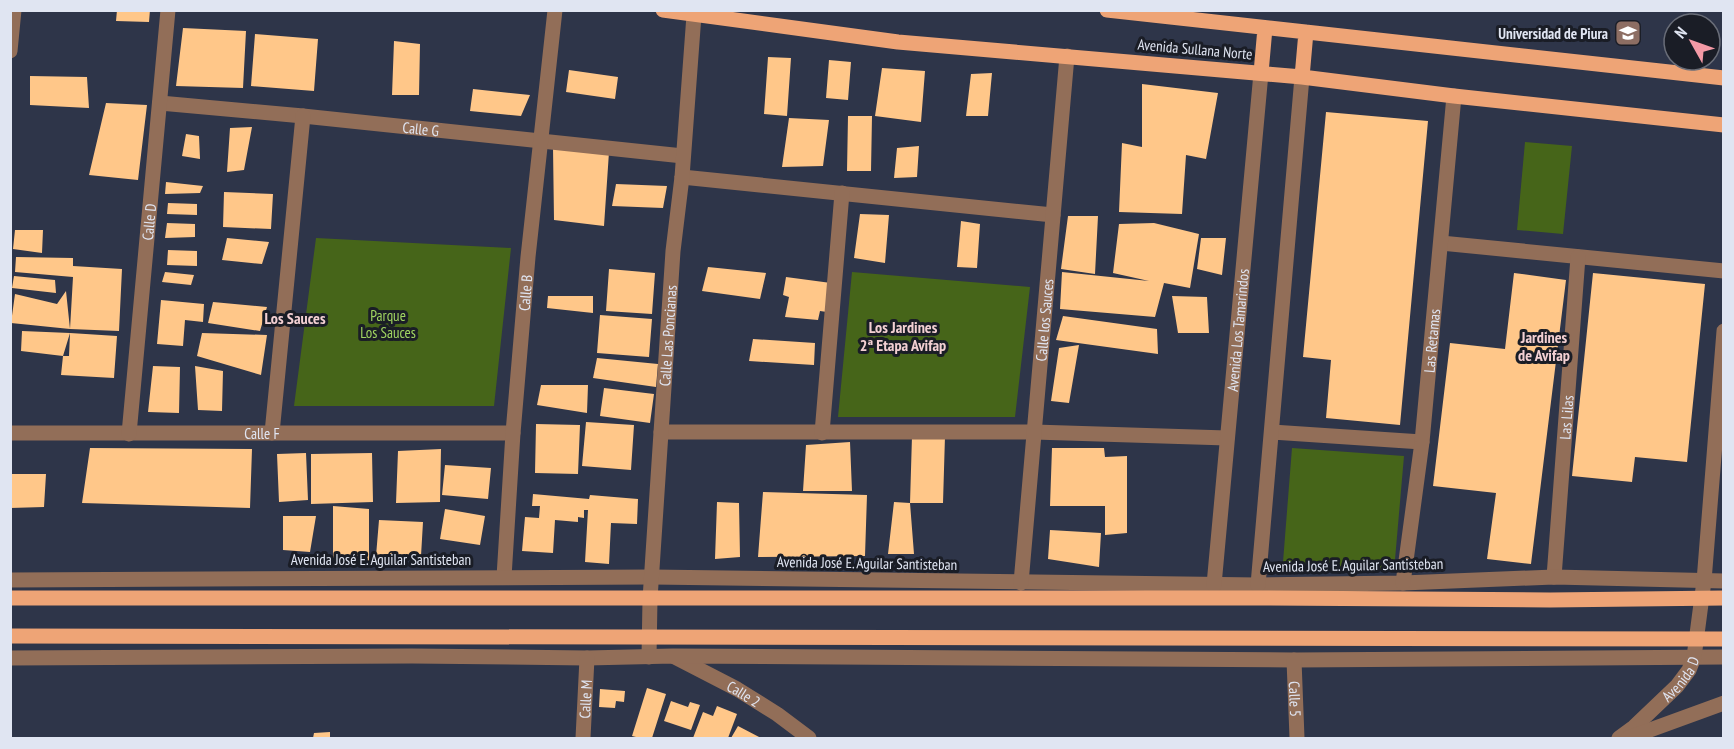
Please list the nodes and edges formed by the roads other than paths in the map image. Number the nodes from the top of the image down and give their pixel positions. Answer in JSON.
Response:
{"nodes":[{"id":1,"x":14,"y":10,"type":"edge"},
{"id":2,"x":168,"y":10,"type":"edge"},
{"id":3,"x":555,"y":10,"type":"edge"},
{"id":4,"x":663,"y":10,"type":"edge"},
{"id":5,"x":1107,"y":10,"type":"edge"},
{"id":6,"x":694,"y":15,"type":"junction"},
{"id":7,"x":1265,"y":28,"type":"junction"},
{"id":8,"x":1306,"y":32,"type":"junction"},
{"id":9,"x":10,"y":51,"type":"edge"},
{"id":10,"x":1067,"y":56,"type":"junction"},
{"id":11,"x":1261,"y":73,"type":"junction"},
{"id":12,"x":1302,"y":76,"type":"junction"},
{"id":13,"x":1724,"y":78,"type":"edge"},
{"id":14,"x":1454,"y":96,"type":"junction"},
{"id":15,"x":160,"y":104,"type":"junction"},
{"id":16,"x":303,"y":116,"type":"junction"},
{"id":17,"x":1724,"y":125,"type":"edge"},
{"id":18,"x":541,"y":141,"type":"junction"},
{"id":19,"x":683,"y":156,"type":"junction"},
{"id":20,"x":681,"y":177,"type":"junction"},
{"id":21,"x":842,"y":194,"type":"junction"},
{"id":22,"x":1053,"y":214,"type":"junction"},
{"id":23,"x":1441,"y":243,"type":"junction"},
{"id":24,"x":1578,"y":257,"type":"junction"},
{"id":25,"x":1724,"y":271,"type":"edge"},
{"id":26,"x":1724,"y":331,"type":"edge"},
{"id":27,"x":1724,"y":337,"type":"edge"},
{"id":28,"x":661,"y":432,"type":"junction"},
{"id":29,"x":1034,"y":432,"type":"junction"},
{"id":30,"x":1272,"y":432,"type":"junction"},
{"id":31,"x":10,"y":433,"type":"edge"},
{"id":32,"x":272,"y":433,"type":"junction"},
{"id":33,"x":513,"y":433,"type":"junction"},
{"id":34,"x":822,"y":433,"type":"junction"},
{"id":35,"x":129,"y":434,"type":"junction"},
{"id":36,"x":1227,"y":438,"type":"junction"},
{"id":37,"x":1422,"y":442,"type":"junction"},
{"id":38,"x":504,"y":577,"type":"junction"},
{"id":39,"x":652,"y":577,"type":"junction"},
{"id":40,"x":1554,"y":577,"type":"junction"},
{"id":41,"x":10,"y":580,"type":"edge"},
{"id":42,"x":1704,"y":580,"type":"junction"},
{"id":43,"x":1724,"y":581,"type":"edge"},
{"id":44,"x":1020,"y":583,"type":"junction"},
{"id":45,"x":1403,"y":583,"type":"junction"},
{"id":46,"x":1214,"y":585,"type":"junction"},
{"id":47,"x":1258,"y":585,"type":"junction"},
{"id":48,"x":10,"y":598,"type":"edge"},
{"id":49,"x":1702,"y":598,"type":"junction"},
{"id":50,"x":1724,"y":598,"type":"edge"},
{"id":51,"x":650,"y":599,"type":"junction"},
{"id":52,"x":10,"y":636,"type":"edge"},
{"id":53,"x":649,"y":638,"type":"junction"},
{"id":54,"x":1696,"y":639,"type":"junction"},
{"id":55,"x":1724,"y":639,"type":"edge"},
{"id":56,"x":673,"y":656,"type":"junction"},
{"id":57,"x":649,"y":657,"type":"junction"},
{"id":58,"x":1694,"y":657,"type":"junction"},
{"id":59,"x":1724,"y":657,"type":"edge"},
{"id":60,"x":10,"y":658,"type":"edge"},
{"id":61,"x":587,"y":658,"type":"junction"},
{"id":62,"x":1294,"y":660,"type":"junction"},
{"id":63,"x":1724,"y":703,"type":"edge"},
{"id":64,"x":583,"y":738,"type":"edge"},
{"id":65,"x":809,"y":738,"type":"edge"},
{"id":66,"x":1297,"y":738,"type":"edge"},
{"id":67,"x":1619,"y":738,"type":"edge"},
{"id":68,"x":1628,"y":738,"type":"edge"}],
"edges":[{"from":1,"to":9,"type":"street"},
{"from":2,"to":15,"type":"street","name":"Calle D"},
{"from":3,"to":18,"type":"street","name":"Calle B"},
{"from":4,"to":6,"type":"main road","name":"Avenida Sullana Norte"},
{"from":5,"to":7,"type":"main road","name":"Avenida Sullana Norte"},
{"from":6,"to":10,"type":"main road","name":"Avenida Sullana Norte"},
{"from":6,"to":19,"type":"street","name":"Calle Las Poncianas"},
{"from":7,"to":8,"type":"main road","name":"Avenida Sullana Norte"},
{"from":7,"to":11,"type":"main road"},
{"from":8,"to":12,"type":"main road"},
{"from":8,"to":13,"type":"main road","name":"Avenida Sullana Norte"},
{"from":10,"to":11,"type":"main road","name":"Avenida Sullana Norte"},
{"from":10,"to":22,"type":"street","name":"Calle los Sauces"},
{"from":11,"to":12,"type":"main road","name":"Avenida Sullana Norte"},
{"from":11,"to":36,"type":"street","name":"Avenida Los Tamarindos"},
{"from":12,"to":14,"type":"main road","name":"Avenida Sullana Norte"},
{"from":12,"to":30,"type":"street"},
{"from":14,"to":17,"type":"main road","name":"Avenida Sullana Norte"},
{"from":14,"to":23,"type":"street","name":"Las Retamas"},
{"from":15,"to":16,"type":"street","name":"Calle G"},
{"from":15,"to":35,"type":"street","name":"Calle D"},
{"from":16,"to":18,"type":"street","name":"Calle G"},
{"from":16,"to":32,"type":"street"},
{"from":18,"to":19,"type":"street","name":"Calle G"},
{"from":18,"to":33,"type":"street","name":"Calle B"},
{"from":19,"to":20,"type":"street","name":"Calle Las Poncianas"},
{"from":20,"to":21,"type":"street"},
{"from":20,"to":28,"type":"street","name":"Calle Las Poncianas"},
{"from":21,"to":22,"type":"street"},
{"from":21,"to":34,"type":"street"},
{"from":22,"to":29,"type":"street","name":"Calle los Sauces"},
{"from":23,"to":24,"type":"street"},
{"from":23,"to":37,"type":"street","name":"Las Retamas"},
{"from":24,"to":25,"type":"street"},
{"from":24,"to":40,"type":"street","name":"Las Lilas"},
{"from":26,"to":42,"type":"street"},
{"from":27,"to":42,"type":"street"},
{"from":28,"to":34,"type":"street"},
{"from":28,"to":39,"type":"street","name":"Calle Las Poncianas"},
{"from":29,"to":34,"type":"street"},
{"from":29,"to":36,"type":"street"},
{"from":29,"to":44,"type":"street","name":"Calle los Sauces"},
{"from":30,"to":37,"type":"street"},
{"from":30,"to":47,"type":"street"},
{"from":31,"to":35,"type":"street","name":"Calle F"},
{"from":32,"to":33,"type":"street","name":"Calle F"},
{"from":32,"to":35,"type":"street","name":"Calle F"},
{"from":33,"to":38,"type":"street","name":"Calle B"},
{"from":36,"to":46,"type":"street","name":"Avenida Los Tamarindos"},
{"from":37,"to":45,"type":"street","name":"Las Retamas"},
{"from":38,"to":39,"type":"street","name":"Avenida José E. Aguilar Santisteban"},
{"from":38,"to":41,"type":"street","name":"Avenida José E. Aguilar Santisteban"},
{"from":39,"to":44,"type":"street","name":"Avenida José E. Aguilar Santisteban"},
{"from":39,"to":51,"type":"street","name":"Calle Las Poncianas"},
{"from":40,"to":42,"type":"street","name":"Avenida José E. Aguilar Santisteban"},
{"from":40,"to":45,"type":"street","name":"Avenida José E. Aguilar Santisteban"},
{"from":42,"to":43,"type":"street","name":"Avenida José E. Aguilar Santisteban"},
{"from":42,"to":49,"type":"street","name":"Avenida D"},
{"from":44,"to":46,"type":"street","name":"Avenida José E. Aguilar Santisteban"},
{"from":45,"to":47,"type":"street","name":"Avenida José E. Aguilar Santisteban"},
{"from":46,"to":47,"type":"street","name":"Avenida José E. Aguilar Santisteban"},
{"from":48,"to":51,"type":"main road"},
{"from":49,"to":50,"type":"main road"},
{"from":49,"to":51,"type":"main road"},
{"from":49,"to":54,"type":"street","name":"Avenida D"},
{"from":51,"to":53,"type":"street","name":"Calle Las Poncianas"},
{"from":52,"to":53,"type":"main road"},
{"from":53,"to":54,"type":"main road"},
{"from":53,"to":57,"type":"street","name":"Calle Las Poncianas"},
{"from":54,"to":55,"type":"main road"},
{"from":54,"to":58,"type":"street","name":"Avenida D"},
{"from":56,"to":57,"type":"street"},
{"from":56,"to":62,"type":"street"},
{"from":56,"to":65,"type":"street","name":"Calle 2"},
{"from":57,"to":61,"type":"street"},
{"from":58,"to":59,"type":"street"},
{"from":58,"to":62,"type":"street"},
{"from":58,"to":67,"type":"street","name":"Avenida D"},
{"from":60,"to":61,"type":"street"},
{"from":61,"to":64,"type":"street","name":"Calle M"},
{"from":62,"to":66,"type":"street","name":"Calle 5"},
{"from":63,"to":68,"type":"street","name":"Avenida D"}]}
